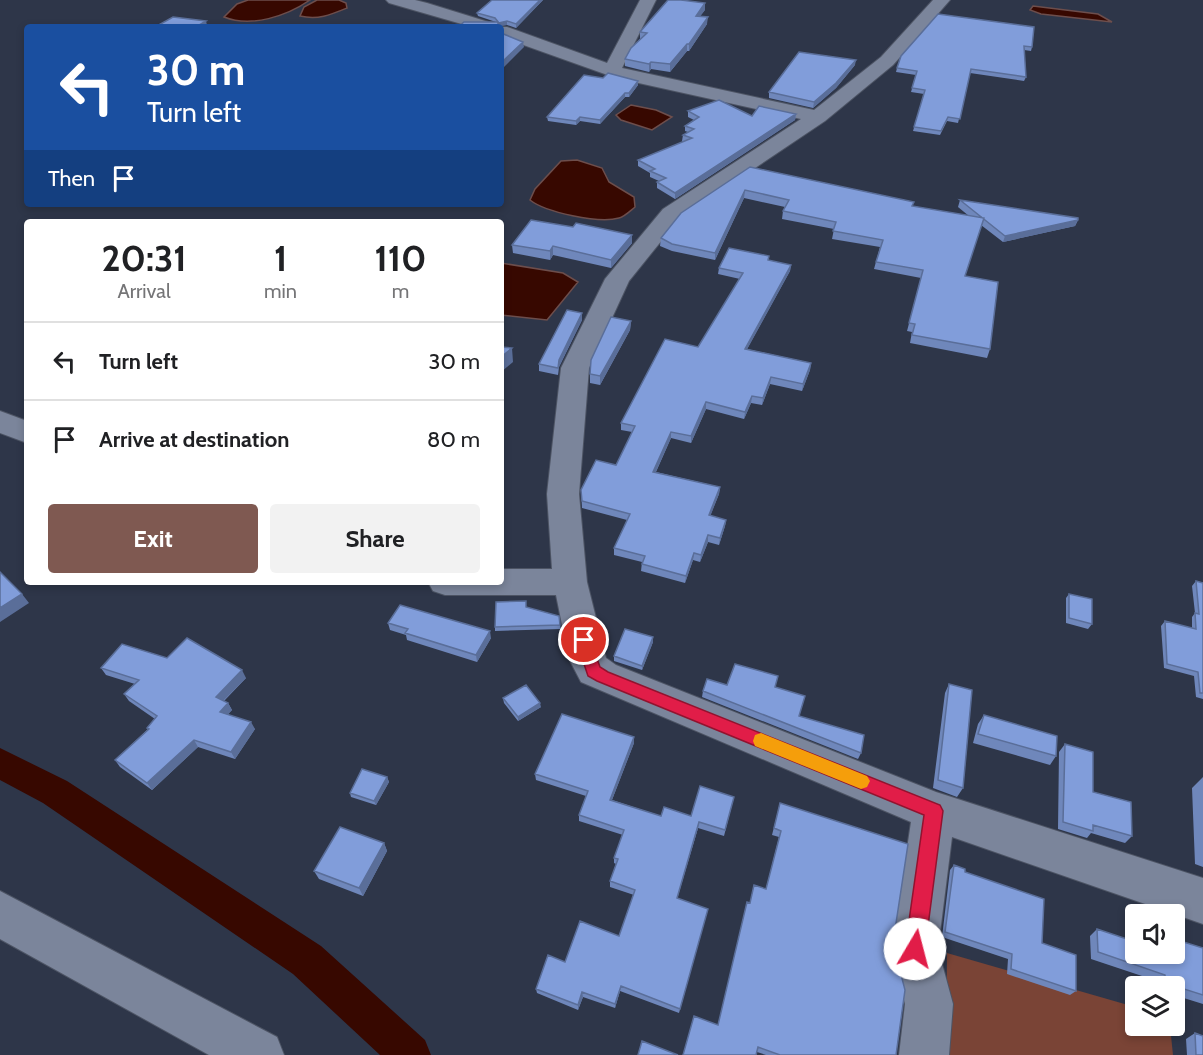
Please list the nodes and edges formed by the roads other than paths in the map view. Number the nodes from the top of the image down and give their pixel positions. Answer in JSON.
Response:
{"nodes":[{"id":1,"x":394,"y":0,"type":"edge"},
{"id":2,"x":648,"y":0,"type":"edge"},
{"id":3,"x":942,"y":0,"type":"edge"},
{"id":4,"x":479,"y":24,"type":"edge"},
{"id":5,"x":504,"y":32,"type":"edge"},
{"id":6,"x":612,"y":69,"type":"junction"},
{"id":7,"x":818,"y":117,"type":"junction"},
{"id":8,"x":0,"y":421,"type":"edge"},
{"id":9,"x":24,"y":432,"type":"edge"},
{"id":10,"x":504,"y":582,"type":"edge"},
{"id":11,"x":570,"y":582,"type":"junction"},
{"id":12,"x":934,"y":811,"type":"junction"},
{"id":13,"x":1203,"y":900,"type":"edge"},
{"id":14,"x":0,"y":914,"type":"edge"},
{"id":15,"x":260,"y":1055,"type":"edge"},
{"id":16,"x":924,"y":1055,"type":"edge"}],
"edges":[{"from":1,"to":4,"type":"street"},
{"from":2,"to":6,"type":"street"},
{"from":3,"to":7,"type":"street"},
{"from":5,"to":6,"type":"street"},
{"from":6,"to":7,"type":"street"},
{"from":7,"to":11,"type":"street"},
{"from":8,"to":9,"type":"street"},
{"from":10,"to":11,"type":"street"},
{"from":11,"to":12,"type":"street"},
{"from":12,"to":13,"type":"street"},
{"from":12,"to":16,"type":"street"},
{"from":14,"to":15,"type":"street"}]}
